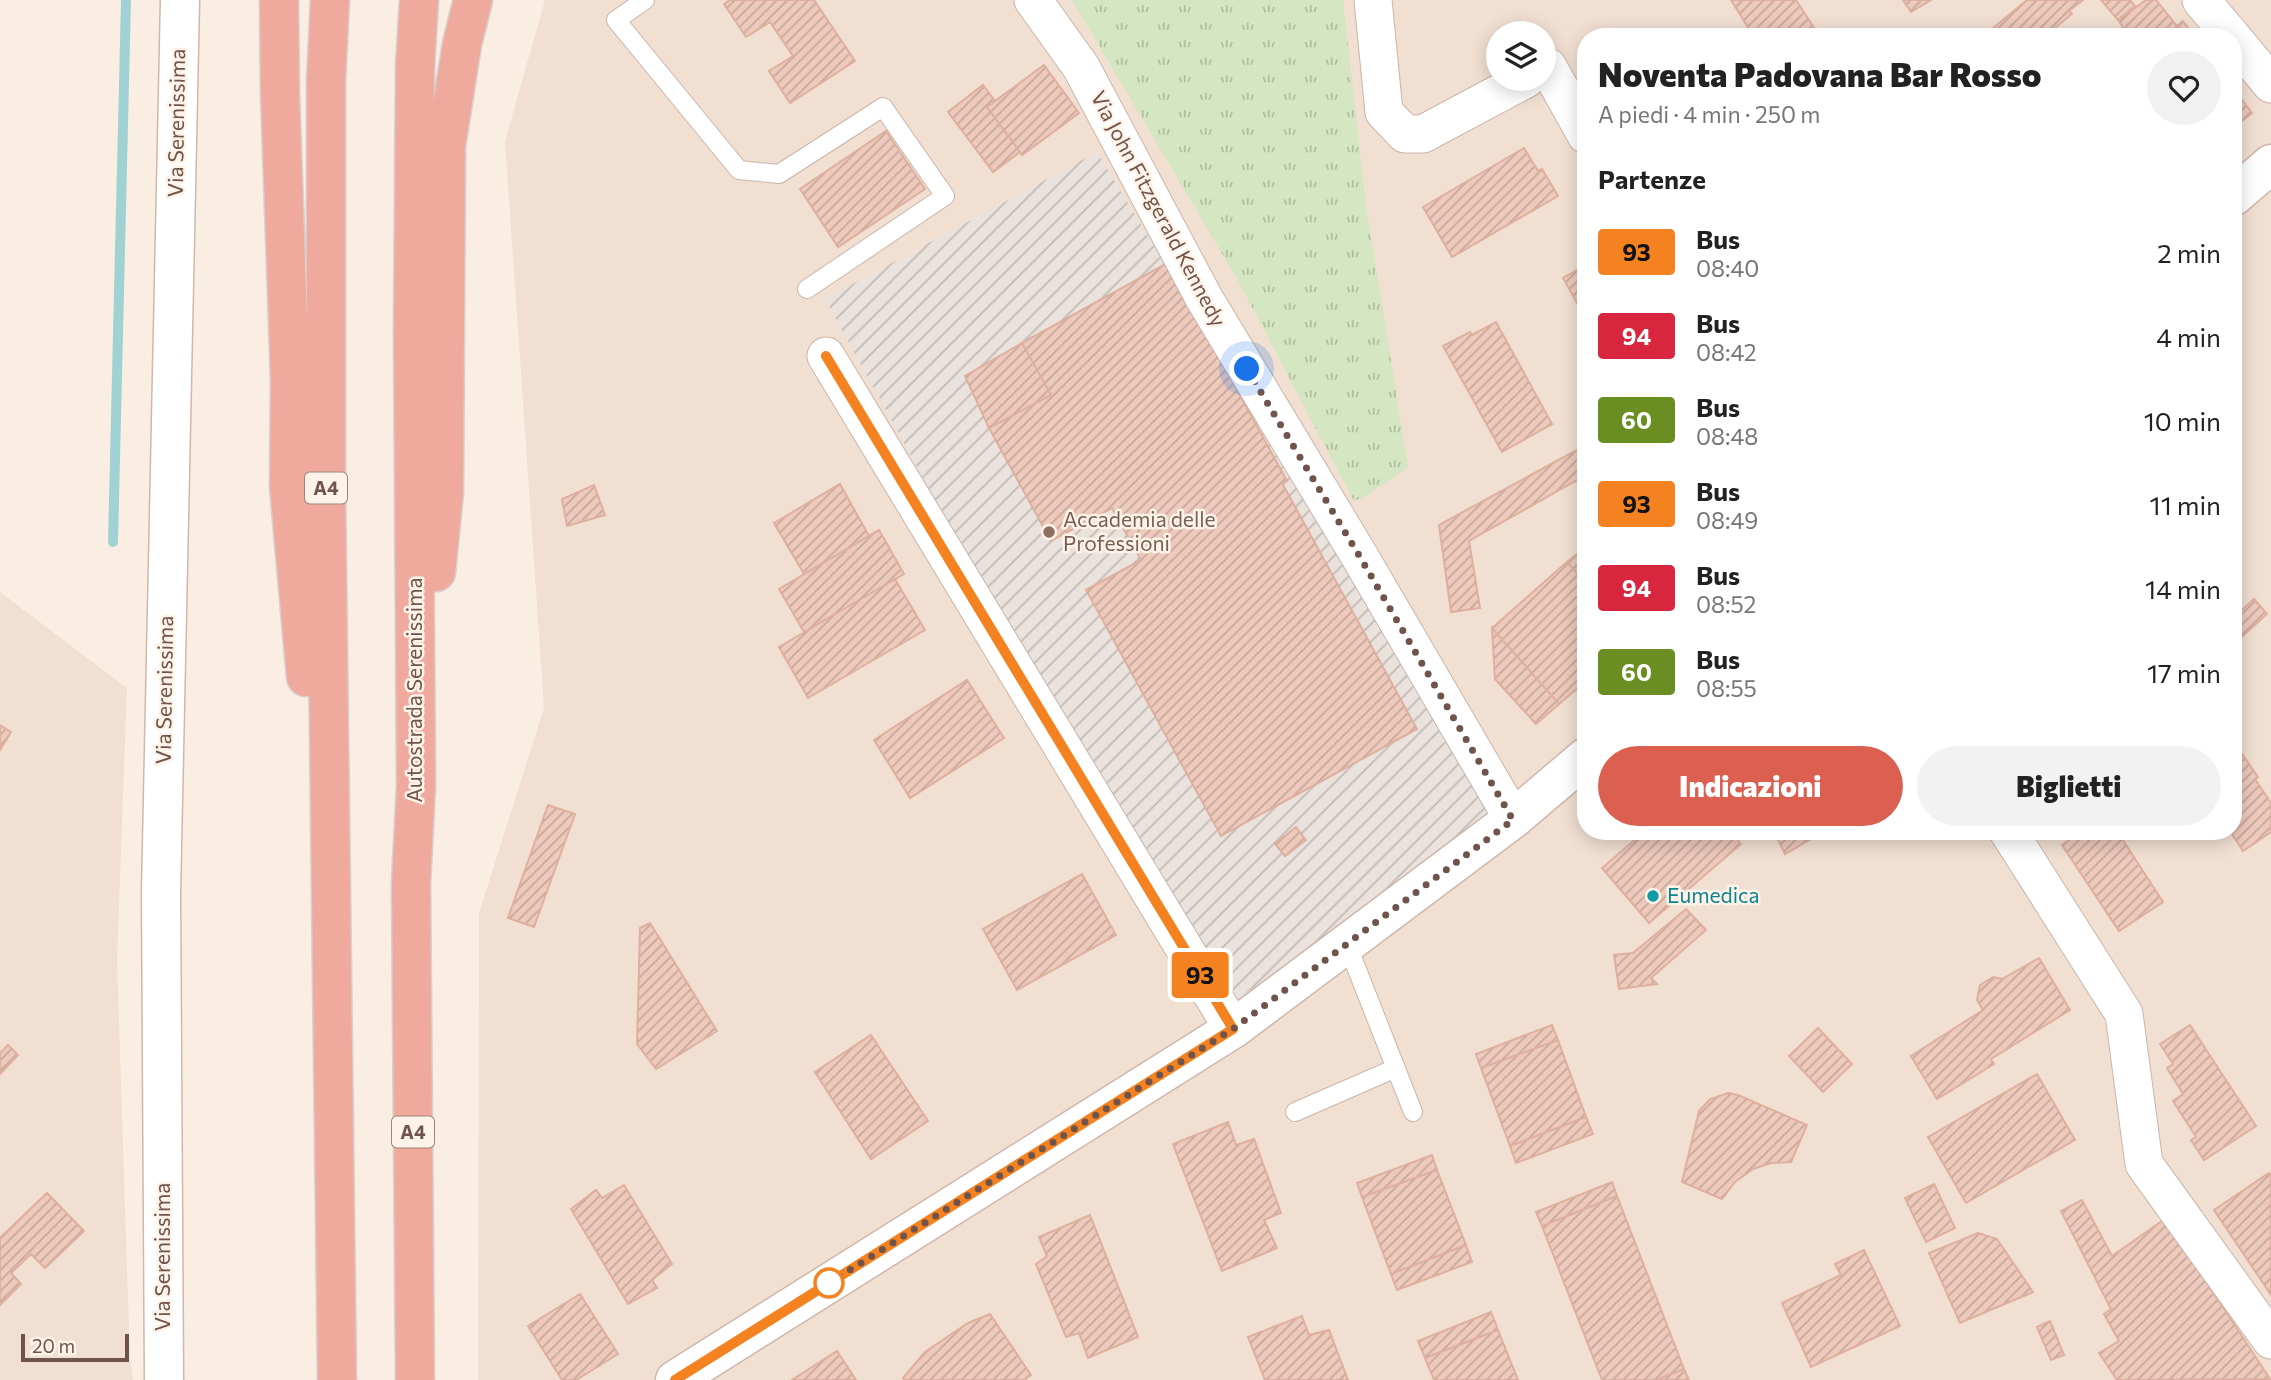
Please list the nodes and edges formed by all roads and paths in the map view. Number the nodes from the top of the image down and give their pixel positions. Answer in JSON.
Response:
{"nodes":[{"id":1,"x":180,"y":0,"type":"edge"},
{"id":2,"x":279,"y":0,"type":"edge"},
{"id":3,"x":330,"y":0,"type":"edge"},
{"id":4,"x":419,"y":0,"type":"edge"},
{"id":5,"x":473,"y":0,"type":"edge"},
{"id":6,"x":645,"y":0,"type":"edge"},
{"id":7,"x":1032,"y":0,"type":"edge"},
{"id":8,"x":1373,"y":0,"type":"edge"},
{"id":9,"x":2201,"y":0,"type":"edge"},
{"id":10,"x":2224,"y":28,"type":"edge"},
{"id":11,"x":2242,"y":50,"type":"edge"},
{"id":12,"x":1556,"y":81,"type":"edge"},
{"id":13,"x":2271,"y":83,"type":"edge"},
{"id":14,"x":1504,"y":91,"type":"edge"},
{"id":15,"x":1577,"y":119,"type":"edge"},
{"id":16,"x":2271,"y":164,"type":"edge"},
{"id":17,"x":2242,"y":189,"type":"edge"},
{"id":18,"x":807,"y":289,"type":"dead end"},
{"id":19,"x":826,"y":356,"type":"dead end"},
{"id":20,"x":1577,"y":765,"type":"edge"},
{"id":21,"x":416,"y":786,"type":"junction"},
{"id":22,"x":1513,"y":820,"type":"junction"},
{"id":23,"x":2014,"y":840,"type":"edge"},
{"id":24,"x":1347,"y":944,"type":"junction"},
{"id":25,"x":332,"y":975,"type":"junction"},
{"id":26,"x":1233,"y":1029,"type":"junction"},
{"id":27,"x":1396,"y":1068,"type":"junction"},
{"id":28,"x":1295,"y":1112,"type":"dead end"},
{"id":29,"x":1413,"y":1112,"type":"dead end"},
{"id":30,"x":2271,"y":1340,"type":"edge"},
{"id":31,"x":164,"y":1380,"type":"edge"},
{"id":32,"x":337,"y":1380,"type":"edge"},
{"id":33,"x":415,"y":1380,"type":"edge"},
{"id":34,"x":675,"y":1380,"type":"edge"}],
"edges":[{"from":1,"to":31,"type":"street","name":"Via Serenissima"},
{"from":2,"to":25,"type":"highway"},
{"from":3,"to":25,"type":"highway","number":"A4"},
{"from":4,"to":21,"type":"highway","name":"Autostrada Serenissima","number":"A4"},
{"from":5,"to":21,"type":"highway"},
{"from":6,"to":18,"type":"lane"},
{"from":7,"to":22,"type":"street","name":"Via John Fitzgerald Kennedy"},
{"from":8,"to":14,"type":"street"},
{"from":9,"to":10,"type":"street"},
{"from":11,"to":13,"type":"street"},
{"from":12,"to":15,"type":"street"},
{"from":16,"to":17,"type":"street"},
{"from":19,"to":26,"type":"street"},
{"from":20,"to":22,"type":"street"},
{"from":21,"to":33,"type":"highway","name":"Autostrada Serenissima","number":"A4"},
{"from":22,"to":24,"type":"street"},
{"from":23,"to":30,"type":"street"},
{"from":24,"to":26,"type":"street"},
{"from":24,"to":27,"type":"lane"},
{"from":25,"to":32,"type":"highway","number":"A4"},
{"from":26,"to":34,"type":"street"},
{"from":27,"to":28,"type":"lane"},
{"from":27,"to":29,"type":"lane"}]}
